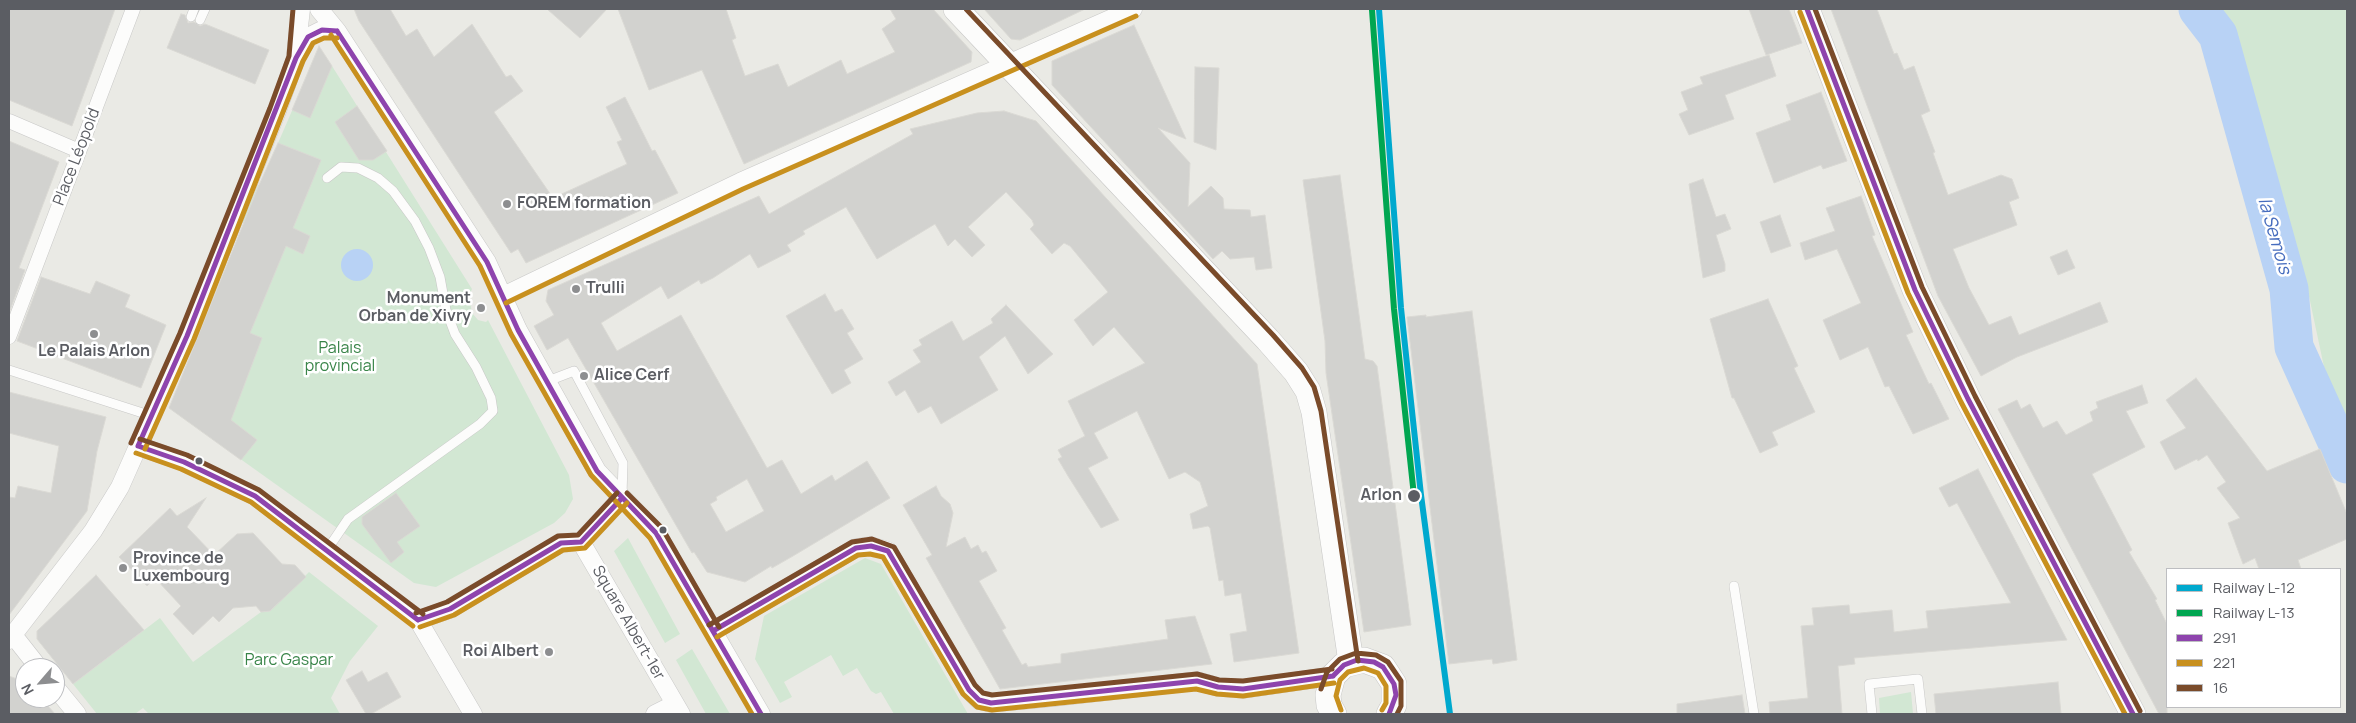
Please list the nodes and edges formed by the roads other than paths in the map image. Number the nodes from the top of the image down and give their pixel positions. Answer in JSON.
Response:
{"nodes":[{"id":1,"x":133,"y":9,"type":"edge"},
{"id":2,"x":205,"y":9,"type":"edge"},
{"id":3,"x":301,"y":9,"type":"edge"},
{"id":4,"x":319,"y":9,"type":"edge"},
{"id":5,"x":956,"y":9,"type":"edge"},
{"id":6,"x":1133,"y":9,"type":"edge"},
{"id":7,"x":1807,"y":9,"type":"edge"},
{"id":8,"x":200,"y":20,"type":"dead end"},
{"id":9,"x":338,"y":31,"type":"junction"},
{"id":10,"x":296,"y":58,"type":"junction"},
{"id":11,"x":1006,"y":65,"type":"junction"},
{"id":12,"x":9,"y":121,"type":"edge"},
{"id":13,"x":79,"y":151,"type":"junction"},
{"id":14,"x":327,"y":178,"type":"dead end"},
{"id":15,"x":503,"y":296,"type":"junction"},
{"id":16,"x":9,"y":337,"type":"edge"},
{"id":17,"x":9,"y":370,"type":"edge"},
{"id":18,"x":548,"y":381,"type":"junction"},
{"id":19,"x":152,"y":416,"type":"junction"},
{"id":20,"x":138,"y":446,"type":"junction"},
{"id":21,"x":622,"y":498,"type":"junction"},
{"id":22,"x":582,"y":542,"type":"junction"},
{"id":23,"x":326,"y":550,"type":"junction"},
{"id":24,"x":1734,"y":586,"type":"dead end"},
{"id":25,"x":418,"y":620,"type":"junction"},
{"id":26,"x":713,"y":631,"type":"junction"},
{"id":27,"x":11,"y":638,"type":"edge"},
{"id":28,"x":30,"y":658,"type":"edge"},
{"id":29,"x":1342,"y":669,"type":"junction"},
{"id":30,"x":65,"y":699,"type":"edge"},
{"id":31,"x":678,"y":709,"type":"edge"},
{"id":32,"x":77,"y":714,"type":"edge"},
{"id":33,"x":473,"y":714,"type":"edge"},
{"id":34,"x":655,"y":714,"type":"edge"},
{"id":35,"x":761,"y":714,"type":"edge"},
{"id":36,"x":1334,"y":714,"type":"edge"},
{"id":37,"x":1389,"y":714,"type":"edge"},
{"id":38,"x":1754,"y":714,"type":"edge"},
{"id":39,"x":1872,"y":714,"type":"edge"},
{"id":40,"x":1922,"y":714,"type":"edge"},
{"id":41,"x":2133,"y":714,"type":"edge"}],
"edges":[{"from":1,"to":13,"type":"street","name":"Place Léopold"},
{"from":2,"to":8,"type":"lane"},
{"from":3,"to":10,"type":"street"},
{"from":4,"to":9,"type":"street"},
{"from":5,"to":11,"type":"main road"},
{"from":6,"to":11,"type":"street"},
{"from":7,"to":41,"type":"main road"},
{"from":9,"to":10,"type":"street"},
{"from":9,"to":15,"type":"street"},
{"from":10,"to":19,"type":"street"},
{"from":11,"to":15,"type":"street"},
{"from":11,"to":29,"type":"main road"},
{"from":12,"to":13,"type":"street"},
{"from":13,"to":16,"type":"street","name":"Place Léopold"},
{"from":14,"to":23,"type":"lane"},
{"from":15,"to":18,"type":"street"},
{"from":17,"to":19,"type":"lane"},
{"from":18,"to":21,"type":"street"},
{"from":18,"to":21,"type":"lane"},
{"from":19,"to":20,"type":"street"},
{"from":20,"to":23,"type":"street"},
{"from":20,"to":27,"type":"street"},
{"from":21,"to":22,"type":"street"},
{"from":21,"to":26,"type":"street"},
{"from":22,"to":25,"type":"street"},
{"from":22,"to":31,"type":"street","name":"Square Albert-1er"},
{"from":23,"to":25,"type":"street"},
{"from":24,"to":38,"type":"lane"},
{"from":25,"to":33,"type":"street"},
{"from":26,"to":29,"type":"street"},
{"from":26,"to":35,"type":"street"},
{"from":27,"to":28,"type":"street"},
{"from":29,"to":36,"type":"main road"},
{"from":29,"to":37,"type":"main road"},
{"from":30,"to":32,"type":"street"},
{"from":31,"to":34,"type":"street","name":"Square Albert-1er"},
{"from":39,"to":40,"type":"lane"}]}
